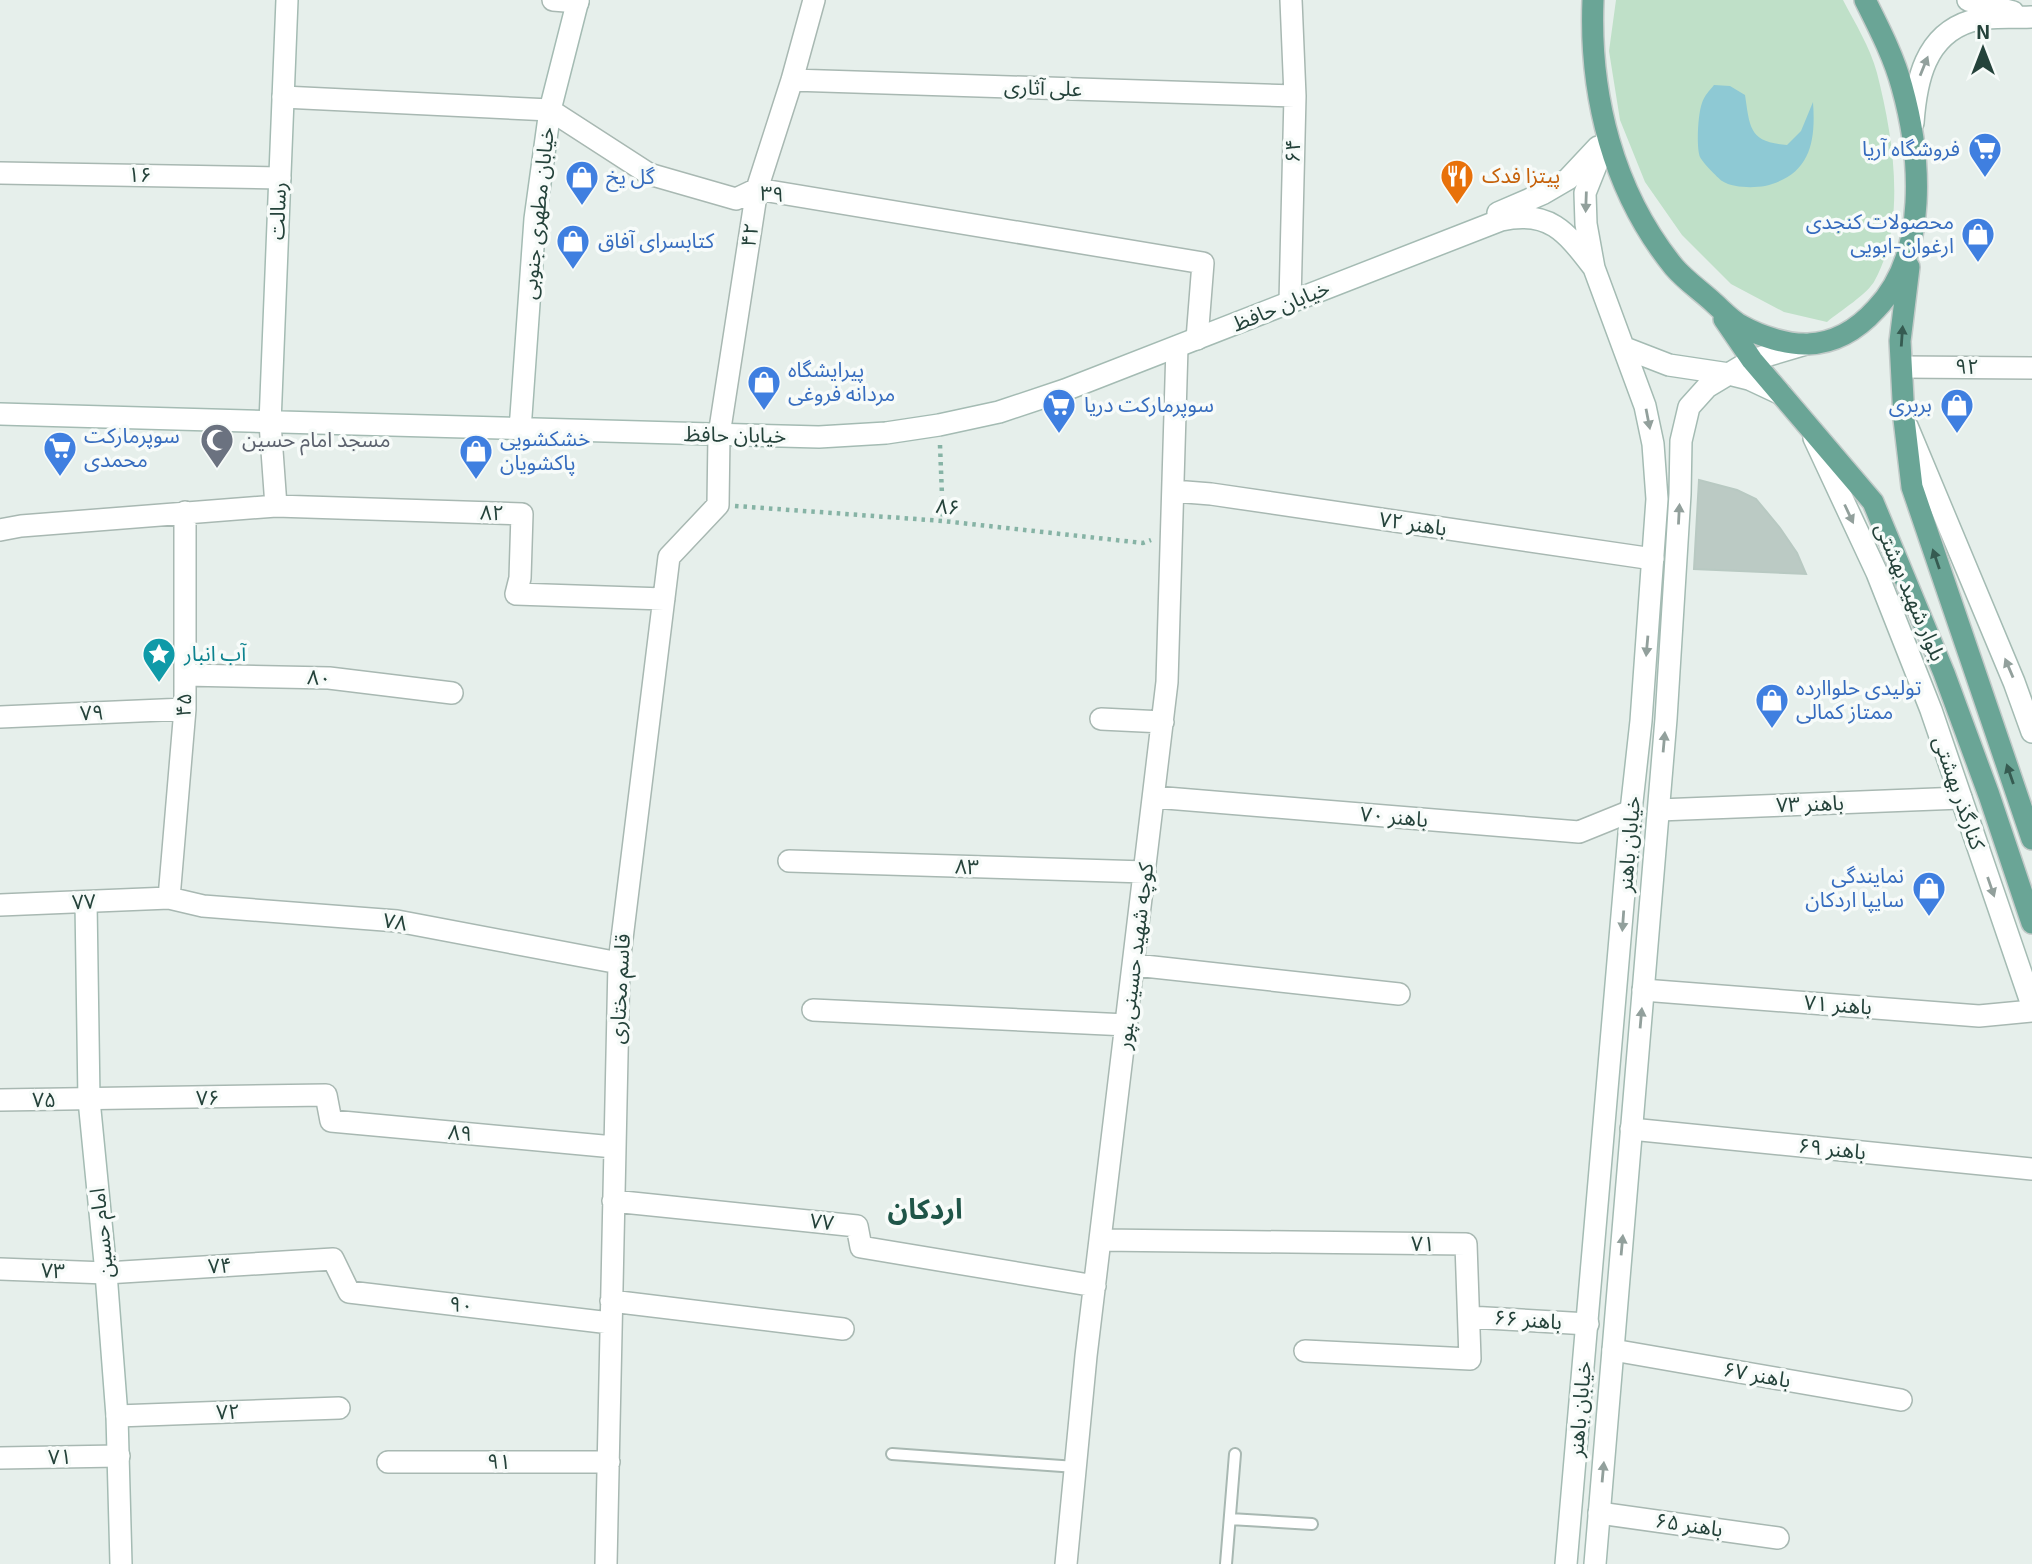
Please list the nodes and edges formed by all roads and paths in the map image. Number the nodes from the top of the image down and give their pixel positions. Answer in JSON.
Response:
{"nodes":[{"id":1,"x":287,"y":0,"type":"edge"},
{"id":2,"x":554,"y":0,"type":"edge"},
{"id":3,"x":814,"y":0,"type":"edge"},
{"id":4,"x":1291,"y":0,"type":"edge"},
{"id":5,"x":1593,"y":0,"type":"edge"},
{"id":6,"x":1865,"y":0,"type":"edge"},
{"id":7,"x":1968,"y":0,"type":"edge"},
{"id":8,"x":578,"y":1,"type":"edge"},
{"id":9,"x":2032,"y":17,"type":"edge"},
{"id":10,"x":792,"y":80,"type":"junction"},
{"id":11,"x":1295,"y":96,"type":"junction"},
{"id":12,"x":283,"y":97,"type":"junction"},
{"id":13,"x":550,"y":110,"type":"junction"},
{"id":14,"x":1913,"y":133,"type":"junction"},
{"id":15,"x":1607,"y":138,"type":"junction"},
{"id":16,"x":0,"y":173,"type":"edge"},
{"id":17,"x":280,"y":178,"type":"junction"},
{"id":18,"x":757,"y":189,"type":"junction"},
{"id":19,"x":1913,"y":227,"type":"junction"},
{"id":20,"x":1437,"y":243,"type":"junction"},
{"id":21,"x":1594,"y":268,"type":"junction"},
{"id":22,"x":1290,"y":302,"type":"junction"},
{"id":23,"x":1713,"y":302,"type":"junction"},
{"id":24,"x":1187,"y":343,"type":"junction"},
{"id":25,"x":1807,"y":344,"type":"junction"},
{"id":26,"x":1625,"y":348,"type":"junction"},
{"id":27,"x":1752,"y":360,"type":"junction"},
{"id":28,"x":1902,"y":367,"type":"junction"},
{"id":29,"x":2032,"y":368,"type":"edge"},
{"id":30,"x":1729,"y":374,"type":"junction"},
{"id":31,"x":1781,"y":394,"type":"junction"},
{"id":32,"x":0,"y":414,"type":"edge"},
{"id":33,"x":1904,"y":419,"type":"junction"},
{"id":34,"x":270,"y":423,"type":"junction"},
{"id":35,"x":939,"y":425,"type":"junction"},
{"id":36,"x":520,"y":430,"type":"junction"},
{"id":37,"x":1810,"y":430,"type":"junction"},
{"id":38,"x":719,"y":435,"type":"junction"},
{"id":39,"x":1173,"y":491,"type":"junction"},
{"id":40,"x":718,"y":505,"type":"junction"},
{"id":41,"x":276,"y":506,"type":"junction"},
{"id":42,"x":185,"y":512,"type":"junction"},
{"id":43,"x":943,"y":522,"type":"junction"},
{"id":44,"x":0,"y":530,"type":"edge"},
{"id":45,"x":1172,"y":532,"type":"junction"},
{"id":46,"x":1653,"y":559,"type":"junction"},
{"id":47,"x":664,"y":598,"type":"junction"},
{"id":48,"x":185,"y":675,"type":"junction"},
{"id":49,"x":452,"y":693,"type":"dead end"},
{"id":50,"x":185,"y":709,"type":"junction"},
{"id":51,"x":0,"y":718,"type":"edge"},
{"id":52,"x":1101,"y":719,"type":"dead end"},
{"id":53,"x":1163,"y":722,"type":"junction"},
{"id":54,"x":2032,"y":732,"type":"edge"},
{"id":55,"x":1154,"y":797,"type":"junction"},
{"id":56,"x":1961,"y":798,"type":"junction"},
{"id":57,"x":1659,"y":810,"type":"junction"},
{"id":58,"x":1631,"y":811,"type":"junction"},
{"id":59,"x":2032,"y":839,"type":"edge"},
{"id":60,"x":789,"y":861,"type":"dead end"},
{"id":61,"x":1145,"y":872,"type":"junction"},
{"id":62,"x":169,"y":898,"type":"junction"},
{"id":63,"x":86,"y":902,"type":"junction"},
{"id":64,"x":0,"y":905,"type":"edge"},
{"id":65,"x":2032,"y":923,"type":"edge"},
{"id":66,"x":619,"y":962,"type":"junction"},
{"id":67,"x":1135,"y":965,"type":"junction"},
{"id":68,"x":1643,"y":990,"type":"junction"},
{"id":69,"x":1399,"y":994,"type":"dead end"},
{"id":70,"x":2032,"y":1005,"type":"edge"},
{"id":71,"x":813,"y":1010,"type":"dead end"},
{"id":72,"x":2032,"y":1011,"type":"edge"},
{"id":73,"x":1127,"y":1025,"type":"junction"},
{"id":74,"x":326,"y":1095,"type":"joint"},
{"id":75,"x":0,"y":1100,"type":"edge"},
{"id":76,"x":89,"y":1100,"type":"junction"},
{"id":77,"x":1631,"y":1129,"type":"junction"},
{"id":78,"x":614,"y":1147,"type":"junction"},
{"id":79,"x":2032,"y":1169,"type":"edge"},
{"id":80,"x":613,"y":1200,"type":"junction"},
{"id":81,"x":1100,"y":1240,"type":"junction"},
{"id":82,"x":333,"y":1259,"type":"joint"},
{"id":83,"x":0,"y":1269,"type":"edge"},
{"id":84,"x":106,"y":1273,"type":"junction"},
{"id":85,"x":1095,"y":1286,"type":"junction"},
{"id":86,"x":611,"y":1301,"type":"junction"},
{"id":87,"x":1469,"y":1317,"type":"junction"},
{"id":88,"x":610,"y":1323,"type":"junction"},
{"id":89,"x":1588,"y":1324,"type":"junction"},
{"id":90,"x":843,"y":1329,"type":"dead end"},
{"id":91,"x":1613,"y":1350,"type":"junction"},
{"id":92,"x":1305,"y":1351,"type":"dead end"},
{"id":93,"x":1901,"y":1399,"type":"dead end"},
{"id":94,"x":339,"y":1408,"type":"dead end"},
{"id":95,"x":117,"y":1416,"type":"junction"},
{"id":96,"x":892,"y":1454,"type":"dead end"},
{"id":97,"x":1235,"y":1454,"type":"dead end"},
{"id":98,"x":120,"y":1456,"type":"junction"},
{"id":99,"x":0,"y":1458,"type":"edge"},
{"id":100,"x":388,"y":1462,"type":"dead end"},
{"id":101,"x":609,"y":1462,"type":"junction"},
{"id":102,"x":1076,"y":1467,"type":"junction"},
{"id":103,"x":1599,"y":1513,"type":"junction"},
{"id":104,"x":1230,"y":1518,"type":"junction"},
{"id":105,"x":1312,"y":1524,"type":"dead end"},
{"id":106,"x":1778,"y":1538,"type":"dead end"},
{"id":107,"x":121,"y":1564,"type":"edge"},
{"id":108,"x":606,"y":1564,"type":"edge"},
{"id":109,"x":1066,"y":1564,"type":"edge"},
{"id":110,"x":1226,"y":1564,"type":"edge"},
{"id":111,"x":1566,"y":1564,"type":"edge"},
{"id":112,"x":1595,"y":1564,"type":"edge"}],
"edges":[{"from":1,"to":12,"type":"street","name":"رسالت"},
{"from":2,"to":8,"type":"street"},
{"from":3,"to":10,"type":"street","name":"۴۲"},
{"from":4,"to":11,"type":"street","name":"۶۴"},
{"from":5,"to":15,"type":"main road"},
{"from":6,"to":14,"type":"main road"},
{"from":7,"to":9,"type":"street"},
{"from":8,"to":13,"type":"street","name":"خیابان مطهری جنوبی"},
{"from":14,"to":9,"type":"street","one_way":true},
{"from":10,"to":11,"type":"street","name":"علی آثاری"},
{"from":10,"to":18,"type":"street","name":"۴۲"},
{"from":11,"to":22,"type":"street","name":"۶۴"},
{"from":12,"to":13,"type":"street"},
{"from":12,"to":17,"type":"street","name":"رسالت"},
{"from":13,"to":18,"type":"street","name":"۳۹"},
{"from":13,"to":36,"type":"street","name":"خیابان مطهری جنوبی"},
{"from":14,"to":19,"type":"main road"},
{"from":15,"to":20,"type":"street","name":"خیابان حافظ"},
{"from":15,"to":21,"type":"street","name":"خیابان باهنر","one_way":true},
{"from":15,"to":23,"type":"main road"},
{"from":16,"to":17,"type":"street","name":"۱۶"},
{"from":17,"to":34,"type":"street","name":"رسالت"},
{"from":18,"to":24,"type":"street","name":"۳۹"},
{"from":18,"to":38,"type":"street","name":"۴۲"},
{"from":19,"to":25,"type":"main road"},
{"from":28,"to":19,"type":"main road","name":"بلوار شهید بهشتی","one_way":true},
{"from":20,"to":21,"type":"street","name":"خیابان حافظ"},
{"from":20,"to":22,"type":"street","name":"خیابان حافظ"},
{"from":21,"to":26,"type":"street","name":"خیابان باهنر"},
{"from":22,"to":24,"type":"street","name":"خیابان حافظ"},
{"from":23,"to":25,"type":"main road"},
{"from":23,"to":27,"type":"main road","name":"بلوار شهید بهشتی"},
{"from":24,"to":35,"type":"street","name":"خیابان حافظ"},
{"from":24,"to":39,"type":"street","name":"کوچه شهید حسینی ‍پور"},
{"from":25,"to":27,"type":"street","name":"خیابان باهنر"},
{"from":26,"to":30,"type":"street"},
{"from":26,"to":46,"type":"street","name":"خیابان باهنر","one_way":true},
{"from":27,"to":30,"type":"street","name":"خیابان باهنر"},
{"from":27,"to":31,"type":"main road","name":"بلوار شهید بهشتی"},
{"from":28,"to":29,"type":"street","name":"۹۲"},
{"from":28,"to":33,"type":"main road","name":"بلوار شهید بهشتی"},
{"from":30,"to":31,"type":"street"},
{"from":57,"to":30,"type":"street","name":"خیابان باهنر","one_way":true},
{"from":31,"to":37,"type":"main road","name":"بلوار شهید بهشتی"},
{"from":32,"to":34,"type":"street","name":"خیابان حافظ"},
{"from":54,"to":33,"type":"street","one_way":true},
{"from":59,"to":33,"type":"main road","name":"بلوار شهید بهشتی","one_way":true},
{"from":34,"to":36,"type":"street","name":"خیابان حافظ"},
{"from":34,"to":41,"type":"street","name":"رسالت"},
{"from":35,"to":38,"type":"street","name":"خیابان حافظ"},
{"from":35,"to":43,"type":"path"},
{"from":36,"to":38,"type":"street","name":"خیابان حافظ"},
{"from":37,"to":56,"type":"street","name":"کنارگذر بهشتی","one_way":true},
{"from":37,"to":65,"type":"main road","name":"بلوار شهید بهشتی"},
{"from":38,"to":40,"type":"street"},
{"from":39,"to":45,"type":"street","name":"کوچه شهید حسینی ‍پور"},
{"from":39,"to":46,"type":"street","name":"باهنر ۷۲"},
{"from":40,"to":43,"type":"path","name":"۸۶"},
{"from":40,"to":47,"type":"street","name":"قاسم مختاری"},
{"from":41,"to":42,"type":"street"},
{"from":41,"to":47,"type":"street","name":"۸۲"},
{"from":42,"to":44,"type":"street"},
{"from":42,"to":48,"type":"street","name":"۴۵"},
{"from":43,"to":45,"type":"path","name":"۸۶"},
{"from":45,"to":53,"type":"street","name":"کوچه شهید حسینی ‍پور"},
{"from":46,"to":58,"type":"street","name":"خیابان باهنر","one_way":true},
{"from":47,"to":66,"type":"street","name":"قاسم مختاری"},
{"from":48,"to":49,"type":"street","name":"۸۰"},
{"from":48,"to":50,"type":"street","name":"۴۵"},
{"from":50,"to":51,"type":"street","name":"۷۹"},
{"from":50,"to":62,"type":"street","name":"۴۵"},
{"from":52,"to":53,"type":"street"},
{"from":53,"to":55,"type":"street","name":"کوچه شهید حسینی ‍پور"},
{"from":55,"to":58,"type":"street","name":"باهنر ۷۰"},
{"from":55,"to":61,"type":"street","name":"کوچه شهید حسینی ‍پور"},
{"from":56,"to":57,"type":"street","name":"باهنر ۷۳"},
{"from":56,"to":70,"type":"street","name":"کنارگذر بهشتی","one_way":true},
{"from":57,"to":58,"type":"street","name":"باهنر ۷۰"},
{"from":57,"to":68,"type":"street","name":"خیابان باهنر"},
{"from":58,"to":89,"type":"street","name":"خیابان باهنر","one_way":true},
{"from":60,"to":61,"type":"street","name":"۸۳"},
{"from":61,"to":67,"type":"street","name":"کوچه شهید حسینی ‍پور"},
{"from":62,"to":63,"type":"street","name":"۷۷"},
{"from":62,"to":66,"type":"street","name":"۷۸"},
{"from":63,"to":64,"type":"street","name":"۷۷"},
{"from":63,"to":76,"type":"street","name":"امام حسین"},
{"from":66,"to":78,"type":"street","name":"قاسم مختاری"},
{"from":67,"to":69,"type":"street"},
{"from":67,"to":73,"type":"street","name":"کوچه شهید حسینی ‍پور"},
{"from":68,"to":72,"type":"street","name":"باهنر ۷۱"},
{"from":77,"to":68,"type":"street","name":"خیابان باهنر","one_way":true},
{"from":71,"to":73,"type":"street"},
{"from":73,"to":81,"type":"street","name":"کوچه شهید حسینی ‍پور"},
{"from":74,"to":76,"type":"street","name":"۷۶"},
{"from":74,"to":78,"type":"street","name":"۸۹"},
{"from":75,"to":76,"type":"street","name":"۷۵"},
{"from":76,"to":84,"type":"street","name":"امام حسین"},
{"from":77,"to":79,"type":"street","name":"باهنر ۶۹"},
{"from":91,"to":77,"type":"street","name":"خیابان باهنر","one_way":true},
{"from":78,"to":80,"type":"street","name":"قاسم مختاری"},
{"from":80,"to":85,"type":"street","name":"۷۷"},
{"from":80,"to":86,"type":"street","name":"قاسم مختاری"},
{"from":81,"to":85,"type":"street","name":"کوچه شهید حسینی ‍پور"},
{"from":81,"to":87,"type":"street","name":"۷۱"},
{"from":82,"to":84,"type":"street","name":"۷۴"},
{"from":82,"to":88,"type":"street","name":"۹۰"},
{"from":83,"to":84,"type":"street","name":"۷۳"},
{"from":84,"to":95,"type":"street","name":"امام حسین"},
{"from":85,"to":102,"type":"street","name":"کوچه شهید حسینی ‍پور"},
{"from":86,"to":88,"type":"street","name":"قاسم مختاری"},
{"from":86,"to":90,"type":"street"},
{"from":87,"to":89,"type":"street","name":"باهنر ۶۶"},
{"from":87,"to":92,"type":"street","name":"۷۱"},
{"from":88,"to":101,"type":"street","name":"قاسم مختاری"},
{"from":89,"to":111,"type":"street","name":"خیابان باهنر"},
{"from":91,"to":93,"type":"street","name":"باهنر ۶۷"},
{"from":103,"to":91,"type":"street","name":"خیابان باهنر","one_way":true},
{"from":94,"to":95,"type":"street","name":"۷۲"},
{"from":95,"to":98,"type":"street","name":"امام حسین"},
{"from":96,"to":102,"type":"lane"},
{"from":97,"to":104,"type":"lane"},
{"from":98,"to":99,"type":"street","name":"۷۱"},
{"from":98,"to":107,"type":"street","name":"امام حسین"},
{"from":100,"to":101,"type":"street","name":"۹۱"},
{"from":101,"to":108,"type":"street","name":"قاسم مختاری"},
{"from":102,"to":109,"type":"street","name":"کوچه شهید حسینی ‍پور"},
{"from":103,"to":106,"type":"street","name":"باهنر ۶۵"},
{"from":103,"to":112,"type":"street","name":"خیابان باهنر"},
{"from":104,"to":105,"type":"lane"},
{"from":104,"to":110,"type":"lane"}]}
